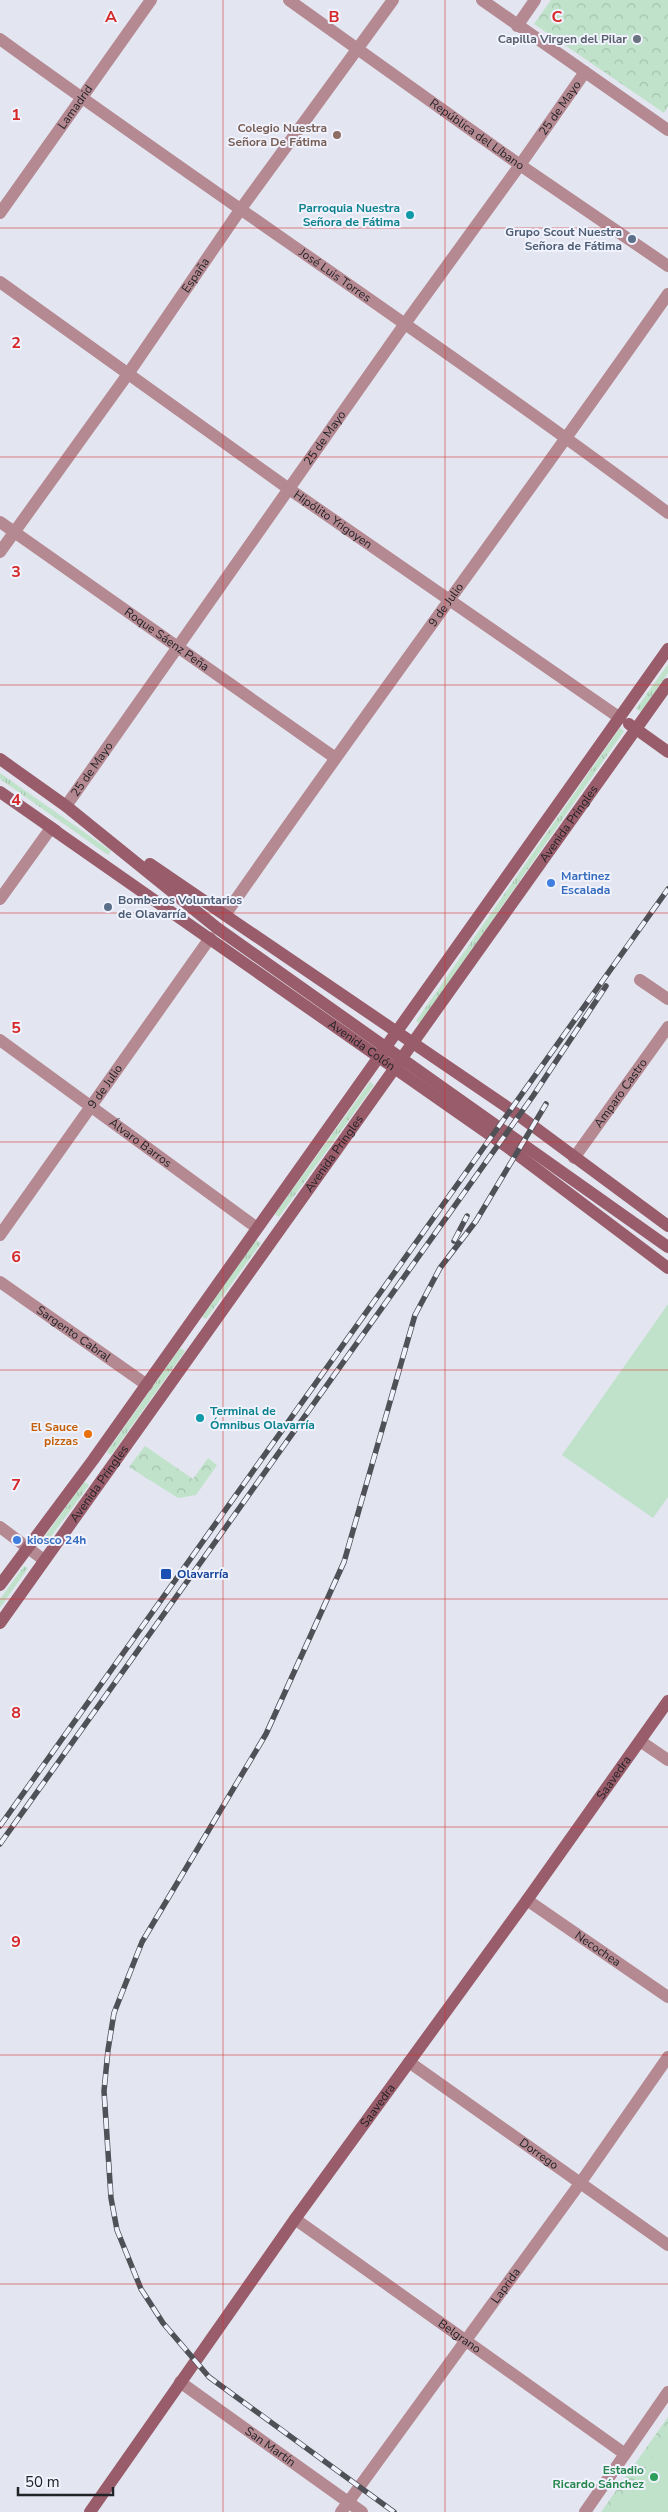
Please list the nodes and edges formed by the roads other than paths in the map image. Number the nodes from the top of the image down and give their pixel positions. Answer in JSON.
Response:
{"nodes":[{"id":1,"x":151,"y":0,"type":"edge"},
{"id":2,"x":289,"y":0,"type":"edge"},
{"id":3,"x":393,"y":0,"type":"edge"},
{"id":4,"x":482,"y":0,"type":"edge"},
{"id":5,"x":535,"y":0,"type":"edge"},
{"id":6,"x":517,"y":26,"type":"junction"},
{"id":7,"x":0,"y":39,"type":"edge"},
{"id":8,"x":359,"y":49,"type":"junction"},
{"id":9,"x":585,"y":72,"type":"junction"},
{"id":10,"x":81,"y":98,"type":"junction"},
{"id":11,"x":666,"y":124,"type":"edge"},
{"id":12,"x":520,"y":166,"type":"junction"},
{"id":13,"x":240,"y":210,"type":"junction"},
{"id":14,"x":0,"y":213,"type":"edge"},
{"id":15,"x":668,"y":266,"type":"edge"},
{"id":16,"x":0,"y":282,"type":"edge"},
{"id":17,"x":668,"y":294,"type":"edge"},
{"id":18,"x":404,"y":325,"type":"junction"},
{"id":19,"x":128,"y":374,"type":"junction"},
{"id":20,"x":567,"y":438,"type":"junction"},
{"id":21,"x":289,"y":489,"type":"junction"},
{"id":22,"x":668,"y":514,"type":"edge"},
{"id":23,"x":0,"y":522,"type":"edge"},
{"id":24,"x":14,"y":532,"type":"junction"},
{"id":25,"x":0,"y":552,"type":"edge"},
{"id":26,"x":448,"y":600,"type":"junction"},
{"id":27,"x":176,"y":647,"type":"junction"},
{"id":28,"x":668,"y":649,"type":"edge"},
{"id":29,"x":668,"y":684,"type":"edge"},
{"id":30,"x":620,"y":718,"type":"junction"},
{"id":31,"x":637,"y":729,"type":"junction"},
{"id":32,"x":668,"y":752,"type":"edge"},
{"id":33,"x":334,"y":757,"type":"junction"},
{"id":34,"x":0,"y":759,"type":"edge"},
{"id":35,"x":0,"y":792,"type":"edge"},
{"id":36,"x":66,"y":806,"type":"junction"},
{"id":37,"x":51,"y":828,"type":"junction"},
{"id":38,"x":0,"y":899,"type":"edge"},
{"id":39,"x":225,"y":915,"type":"junction"},
{"id":40,"x":214,"y":933,"type":"junction"},
{"id":41,"x":640,"y":980,"type":"dead end"},
{"id":42,"x":668,"y":999,"type":"edge"},
{"id":43,"x":668,"y":1027,"type":"edge"},
{"id":44,"x":396,"y":1032,"type":"junction"},
{"id":45,"x":0,"y":1040,"type":"edge"},
{"id":46,"x":413,"y":1043,"type":"junction"},
{"id":47,"x":379,"y":1058,"type":"junction"},
{"id":48,"x":395,"y":1069,"type":"junction"},
{"id":49,"x":89,"y":1106,"type":"junction"},
{"id":50,"x":574,"y":1158,"type":"junction"},
{"id":51,"x":668,"y":1226,"type":"edge"},
{"id":52,"x":257,"y":1228,"type":"junction"},
{"id":53,"x":0,"y":1234,"type":"edge"},
{"id":54,"x":668,"y":1247,"type":"edge"},
{"id":55,"x":668,"y":1268,"type":"edge"},
{"id":56,"x":0,"y":1282,"type":"edge"},
{"id":57,"x":147,"y":1385,"type":"junction"},
{"id":58,"x":0,"y":1527,"type":"edge"},
{"id":59,"x":27,"y":1547,"type":"junction"},
{"id":60,"x":44,"y":1560,"type":"junction"},
{"id":61,"x":0,"y":1586,"type":"edge"},
{"id":62,"x":0,"y":1623,"type":"edge"},
{"id":63,"x":668,"y":1701,"type":"edge"},
{"id":64,"x":640,"y":1741,"type":"junction"},
{"id":65,"x":668,"y":1760,"type":"edge"},
{"id":66,"x":527,"y":1900,"type":"junction"},
{"id":67,"x":668,"y":1997,"type":"edge"},
{"id":68,"x":668,"y":2057,"type":"edge"},
{"id":69,"x":409,"y":2062,"type":"junction"},
{"id":70,"x":581,"y":2182,"type":"junction"},
{"id":71,"x":295,"y":2219,"type":"junction"},
{"id":72,"x":668,"y":2245,"type":"edge"},
{"id":73,"x":466,"y":2341,"type":"junction"},
{"id":74,"x":180,"y":2382,"type":"junction"},
{"id":75,"x":668,"y":2392,"type":"edge"},
{"id":76,"x":625,"y":2454,"type":"junction"},
{"id":77,"x":345,"y":2507,"type":"edge"},
{"id":78,"x":90,"y":2512,"type":"edge"},
{"id":79,"x":362,"y":2512,"type":"edge"},
{"id":80,"x":585,"y":2512,"type":"edge"}],
"edges":[{"from":1,"to":10,"type":"street","name":"Lamadrid"},
{"from":2,"to":8,"type":"street","name":"República del Líbano"},
{"from":3,"to":8,"type":"street","name":"España"},
{"from":4,"to":6,"type":"street"},
{"from":5,"to":6,"type":"street"},
{"from":6,"to":9,"type":"street"},
{"from":7,"to":10,"type":"street","name":"José Luis Torres"},
{"from":8,"to":12,"type":"street","name":"República del Líbano"},
{"from":8,"to":13,"type":"street","name":"España"},
{"from":9,"to":11,"type":"street"},
{"from":9,"to":12,"type":"street","name":"25 de Mayo"},
{"from":10,"to":13,"type":"street","name":"José Luis Torres"},
{"from":10,"to":14,"type":"street","name":"Lamadrid"},
{"from":12,"to":15,"type":"street","name":"República del Líbano"},
{"from":12,"to":18,"type":"street","name":"25 de Mayo"},
{"from":13,"to":18,"type":"street","name":"José Luis Torres"},
{"from":13,"to":19,"type":"street","name":"España"},
{"from":16,"to":19,"type":"street","name":"Hipólito Yrigoyen"},
{"from":17,"to":20,"type":"street","name":"9 de Julio"},
{"from":18,"to":20,"type":"street","name":"José Luis Torres"},
{"from":18,"to":21,"type":"street","name":"25 de Mayo"},
{"from":19,"to":21,"type":"street","name":"Hipólito Yrigoyen"},
{"from":19,"to":24,"type":"street","name":"España"},
{"from":20,"to":22,"type":"street","name":"José Luis Torres"},
{"from":20,"to":26,"type":"street","name":"9 de Julio"},
{"from":21,"to":26,"type":"street","name":"Hipólito Yrigoyen"},
{"from":21,"to":27,"type":"street","name":"25 de Mayo"},
{"from":23,"to":24,"type":"street","name":"Roque Sáenz Peña"},
{"from":24,"to":25,"type":"street","name":"España"},
{"from":24,"to":27,"type":"street","name":"Roque Sáenz Peña"},
{"from":26,"to":30,"type":"street","name":"Hipólito Yrigoyen"},
{"from":26,"to":33,"type":"street","name":"9 de Julio"},
{"from":27,"to":33,"type":"street","name":"Roque Sáenz Peña"},
{"from":27,"to":36,"type":"street","name":"25 de Mayo"},
{"from":28,"to":30,"type":"main road","name":"Avenida Pringles"},
{"from":29,"to":31,"type":"main road","name":"Avenida Pringles"},
{"from":30,"to":31,"type":"main road","name":"Hipólito Yrigoyen"},
{"from":30,"to":44,"type":"main road","name":"Avenida Pringles"},
{"from":31,"to":32,"type":"main road","name":"Hipólito Yrigoyen"},
{"from":31,"to":46,"type":"main road","name":"Avenida Pringles"},
{"from":33,"to":39,"type":"street","name":"9 de Julio"},
{"from":34,"to":36,"type":"main road","name":"Avenida Colón"},
{"from":35,"to":37,"type":"main road","name":"Avenida Colón"},
{"from":36,"to":39,"type":"main road","name":"Avenida Colón"},
{"from":36,"to":40,"type":"main road","name":"Avenida Colón"},
{"from":37,"to":38,"type":"street"},
{"from":37,"to":40,"type":"main road","name":"Avenida Colón"},
{"from":39,"to":44,"type":"main road","name":"Avenida Colón"},
{"from":40,"to":47,"type":"main road","name":"Avenida Colón"},
{"from":40,"to":49,"type":"street","name":"9 de Julio"},
{"from":40,"to":54,"type":"main road","name":"Avenida Colón"},
{"from":41,"to":42,"type":"street"},
{"from":43,"to":50,"type":"street","name":"Amparo Castro"},
{"from":44,"to":46,"type":"main road","name":"Avenida Colón"},
{"from":44,"to":47,"type":"main road","name":"Avenida Pringles"},
{"from":45,"to":49,"type":"street","name":"Álvaro Barros"},
{"from":46,"to":48,"type":"main road","name":"Avenida Pringles"},
{"from":46,"to":50,"type":"main road","name":"Avenida Colón"},
{"from":47,"to":48,"type":"main road","name":"Avenida Colón"},
{"from":47,"to":52,"type":"main road","name":"Avenida Pringles"},
{"from":48,"to":55,"type":"main road","name":"Avenida Colón"},
{"from":48,"to":60,"type":"main road","name":"Avenida Pringles"},
{"from":49,"to":52,"type":"street","name":"Álvaro Barros"},
{"from":49,"to":53,"type":"street","name":"9 de Julio"},
{"from":50,"to":51,"type":"main road","name":"Avenida Colón"},
{"from":52,"to":57,"type":"main road","name":"Avenida Pringles"},
{"from":56,"to":57,"type":"street","name":"Sargento Cabral"},
{"from":57,"to":59,"type":"main road","name":"Avenida Pringles"},
{"from":58,"to":59,"type":"street"},
{"from":59,"to":60,"type":"street"},
{"from":59,"to":61,"type":"main road","name":"Avenida Pringles"},
{"from":60,"to":62,"type":"main road","name":"Avenida Pringles"},
{"from":63,"to":64,"type":"main road","name":"Saavedra"},
{"from":64,"to":65,"type":"street"},
{"from":64,"to":66,"type":"main road","name":"Saavedra"},
{"from":66,"to":67,"type":"street","name":"Necochea"},
{"from":66,"to":69,"type":"main road","name":"Saavedra"},
{"from":68,"to":70,"type":"street","name":"Laprida"},
{"from":69,"to":70,"type":"street","name":"Dorrego"},
{"from":69,"to":71,"type":"main road","name":"Saavedra"},
{"from":70,"to":72,"type":"street","name":"Dorrego"},
{"from":70,"to":73,"type":"street","name":"Laprida"},
{"from":71,"to":73,"type":"street","name":"Belgrano"},
{"from":71,"to":74,"type":"main road","name":"Saavedra"},
{"from":73,"to":76,"type":"street","name":"Belgrano"},
{"from":73,"to":77,"type":"street","name":"Laprida"},
{"from":74,"to":77,"type":"street","name":"San Martín"},
{"from":74,"to":78,"type":"main road","name":"Saavedra"},
{"from":75,"to":76,"type":"street"},
{"from":76,"to":80,"type":"street"},
{"from":77,"to":79,"type":"street","name":"San Martín"}]}
